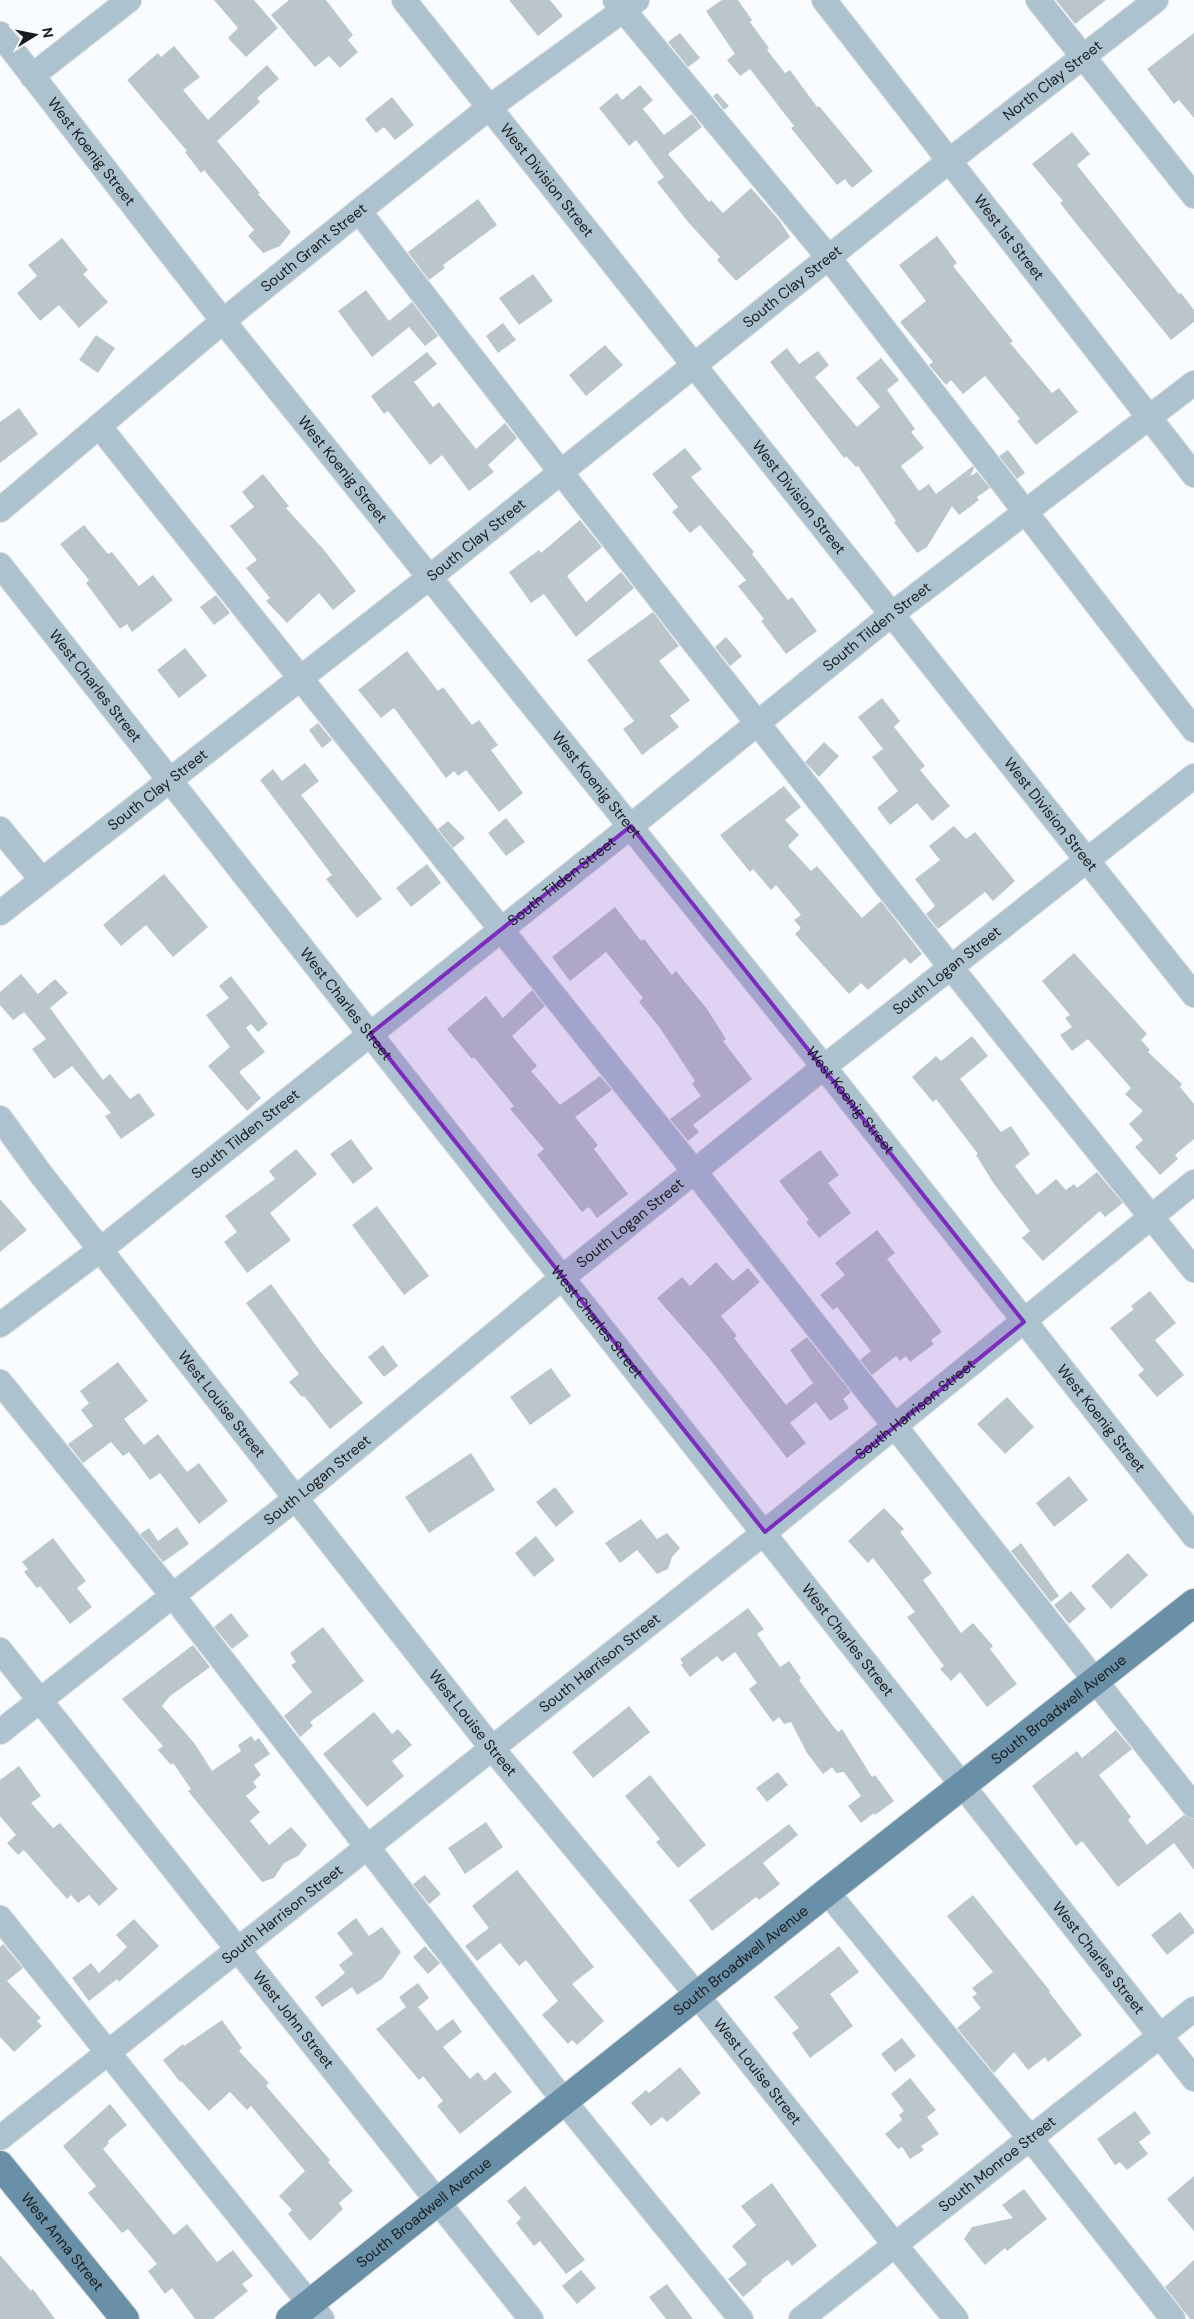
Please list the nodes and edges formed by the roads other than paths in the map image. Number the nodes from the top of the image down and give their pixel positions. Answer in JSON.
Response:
{"nodes":[{"id":1,"x":129,"y":0,"type":"edge"},
{"id":2,"x":404,"y":0,"type":"edge"},
{"id":3,"x":824,"y":0,"type":"edge"},
{"id":4,"x":1038,"y":0,"type":"edge"},
{"id":5,"x":1156,"y":0,"type":"edge"},
{"id":6,"x":625,"y":4,"type":"edge"},
{"id":7,"x":0,"y":34,"type":"edge"},
{"id":8,"x":1083,"y":57,"type":"junction"},
{"id":9,"x":32,"y":76,"type":"junction"},
{"id":10,"x":490,"y":107,"type":"junction"},
{"id":11,"x":949,"y":161,"type":"junction"},
{"id":12,"x":1194,"y":196,"type":"edge"},
{"id":13,"x":359,"y":211,"type":"junction"},
{"id":14,"x":829,"y":258,"type":"junction"},
{"id":15,"x":222,"y":321,"type":"junction"},
{"id":16,"x":695,"y":366,"type":"junction"},
{"id":17,"x":1194,"y":383,"type":"edge"},
{"id":18,"x":1149,"y":419,"type":"junction"},
{"id":19,"x":99,"y":426,"type":"junction"},
{"id":20,"x":560,"y":474,"type":"junction"},
{"id":21,"x":1194,"y":475,"type":"edge"},
{"id":22,"x":0,"y":510,"type":"edge"},
{"id":23,"x":1026,"y":512,"type":"junction"},
{"id":24,"x":0,"y":565,"type":"edge"},
{"id":25,"x":430,"y":578,"type":"junction"},
{"id":26,"x":892,"y":614,"type":"junction"},
{"id":27,"x":300,"y":678,"type":"junction"},
{"id":28,"x":757,"y":723,"type":"junction"},
{"id":29,"x":1194,"y":730,"type":"edge"},
{"id":30,"x":1194,"y":776,"type":"edge"},
{"id":31,"x":169,"y":780,"type":"junction"},
{"id":32,"x":631,"y":826,"type":"junction"},
{"id":33,"x":0,"y":829,"type":"edge"},
{"id":34,"x":1086,"y":860,"type":"junction"},
{"id":35,"x":42,"y":880,"type":"junction"},
{"id":36,"x":0,"y":913,"type":"edge"},
{"id":37,"x":501,"y":930,"type":"junction"},
{"id":38,"x":950,"y":968,"type":"junction"},
{"id":39,"x":1194,"y":995,"type":"edge"},
{"id":40,"x":370,"y":1034,"type":"junction"},
{"id":41,"x":824,"y":1067,"type":"junction"},
{"id":42,"x":0,"y":1118,"type":"edge"},
{"id":43,"x":694,"y":1171,"type":"junction"},
{"id":44,"x":1194,"y":1182,"type":"edge"},
{"id":45,"x":1152,"y":1217,"type":"junction"},
{"id":46,"x":100,"y":1250,"type":"junction"},
{"id":47,"x":1194,"y":1270,"type":"edge"},
{"id":48,"x":562,"y":1278,"type":"junction"},
{"id":49,"x":1024,"y":1322,"type":"junction"},
{"id":50,"x":0,"y":1325,"type":"edge"},
{"id":51,"x":0,"y":1382,"type":"edge"},
{"id":52,"x":896,"y":1426,"type":"junction"},
{"id":53,"x":295,"y":1499,"type":"junction"},
{"id":54,"x":765,"y":1532,"type":"junction"},
{"id":55,"x":1194,"y":1536,"type":"edge"},
{"id":56,"x":173,"y":1596,"type":"junction"},
{"id":57,"x":1194,"y":1603,"type":"edge"},
{"id":58,"x":0,"y":1650,"type":"edge"},
{"id":59,"x":1095,"y":1680,"type":"junction"},
{"id":60,"x":40,"y":1701,"type":"junction"},
{"id":61,"x":0,"y":1732,"type":"edge"},
{"id":62,"x":491,"y":1747,"type":"junction"},
{"id":63,"x":963,"y":1784,"type":"junction"},
{"id":64,"x":1194,"y":1806,"type":"edge"},
{"id":65,"x":368,"y":1845,"type":"junction"},
{"id":66,"x":827,"y":1892,"type":"junction"},
{"id":67,"x":0,"y":1918,"type":"edge"},
{"id":68,"x":237,"y":1949,"type":"junction"},
{"id":69,"x":697,"y":1995,"type":"junction"},
{"id":70,"x":1194,"y":2009,"type":"edge"},
{"id":71,"x":1160,"y":2036,"type":"junction"},
{"id":72,"x":106,"y":2053,"type":"junction"},
{"id":73,"x":1194,"y":2079,"type":"edge"},
{"id":74,"x":564,"y":2101,"type":"junction"},
{"id":75,"x":0,"y":2138,"type":"edge"},
{"id":76,"x":1030,"y":2138,"type":"junction"},
{"id":77,"x":0,"y":2165,"type":"edge"},
{"id":78,"x":438,"y":2201,"type":"junction"},
{"id":79,"x":894,"y":2245,"type":"junction"},
{"id":80,"x":307,"y":2314,"type":"edge"},
{"id":81,"x":125,"y":2319,"type":"edge"},
{"id":82,"x":531,"y":2319,"type":"edge"},
{"id":83,"x":741,"y":2319,"type":"edge"},
{"id":84,"x":801,"y":2319,"type":"edge"},
{"id":85,"x":956,"y":2319,"type":"edge"},
{"id":86,"x":1173,"y":2319,"type":"edge"}],
"edges":[{"from":1,"to":9,"type":"street"},
{"from":2,"to":10,"type":"street","name":"West Division Street"},
{"from":3,"to":11,"type":"street","name":"West 1st Street"},
{"from":4,"to":8,"type":"street"},
{"from":5,"to":8,"type":"street","name":"North Clay Street"},
{"from":6,"to":10,"type":"street","name":"South Grant Street"},
{"from":6,"to":14,"type":"street"},
{"from":7,"to":9,"type":"street","name":"West Koenig Street"},
{"from":8,"to":11,"type":"street","name":"North Clay Street"},
{"from":8,"to":12,"type":"street"},
{"from":9,"to":15,"type":"street","name":"West Koenig Street"},
{"from":10,"to":13,"type":"street","name":"South Grant Street"},
{"from":10,"to":16,"type":"street","name":"West Division Street"},
{"from":11,"to":14,"type":"street","name":"South Clay Street"},
{"from":11,"to":18,"type":"street","name":"West 1st Street"},
{"from":13,"to":15,"type":"street","name":"South Grant Street"},
{"from":13,"to":20,"type":"street"},
{"from":14,"to":16,"type":"street","name":"South Clay Street"},
{"from":14,"to":23,"type":"street"},
{"from":15,"to":19,"type":"street","name":"South Grant Street"},
{"from":15,"to":25,"type":"street","name":"West Koenig Street"},
{"from":16,"to":20,"type":"street","name":"South Clay Street"},
{"from":16,"to":26,"type":"street","name":"West Division Street"},
{"from":17,"to":18,"type":"street","name":"South Tilden Street"},
{"from":18,"to":21,"type":"street","name":"West 1st Street"},
{"from":18,"to":23,"type":"street","name":"South Tilden Street"},
{"from":19,"to":22,"type":"street","name":"South Grant Street"},
{"from":19,"to":27,"type":"street"},
{"from":20,"to":25,"type":"street","name":"South Clay Street"},
{"from":20,"to":28,"type":"street"},
{"from":23,"to":26,"type":"street","name":"South Tilden Street"},
{"from":23,"to":29,"type":"street"},
{"from":24,"to":31,"type":"street","name":"West Charles Street"},
{"from":25,"to":27,"type":"street","name":"South Clay Street"},
{"from":25,"to":32,"type":"street","name":"West Koenig Street"},
{"from":26,"to":28,"type":"street","name":"South Tilden Street"},
{"from":26,"to":34,"type":"street","name":"West Division Street"},
{"from":27,"to":31,"type":"street","name":"South Clay Street"},
{"from":27,"to":37,"type":"street"},
{"from":28,"to":32,"type":"street","name":"South Tilden Street"},
{"from":28,"to":38,"type":"street"},
{"from":30,"to":34,"type":"street","name":"South Logan Street"},
{"from":31,"to":35,"type":"street","name":"South Clay Street"},
{"from":31,"to":40,"type":"street","name":"West Charles Street"},
{"from":32,"to":37,"type":"street","name":"South Tilden Street"},
{"from":32,"to":41,"type":"street","name":"West Koenig Street"},
{"from":33,"to":35,"type":"street"},
{"from":34,"to":38,"type":"street","name":"South Logan Street"},
{"from":34,"to":39,"type":"street","name":"West Division Street"},
{"from":35,"to":36,"type":"street","name":"South Clay Street"},
{"from":37,"to":40,"type":"street","name":"South Tilden Street"},
{"from":37,"to":43,"type":"street"},
{"from":38,"to":41,"type":"street","name":"South Logan Street"},
{"from":38,"to":45,"type":"street"},
{"from":40,"to":46,"type":"street","name":"South Tilden Street"},
{"from":40,"to":48,"type":"street","name":"West Charles Street"},
{"from":41,"to":43,"type":"street","name":"South Logan Street"},
{"from":41,"to":49,"type":"street","name":"West Koenig Street"},
{"from":42,"to":46,"type":"street","name":"West Louise Street"},
{"from":43,"to":48,"type":"street","name":"South Logan Street"},
{"from":43,"to":52,"type":"street"},
{"from":44,"to":45,"type":"street","name":"South Harrison Street"},
{"from":45,"to":47,"type":"street"},
{"from":45,"to":49,"type":"street","name":"South Harrison Street"},
{"from":46,"to":50,"type":"street","name":"South Tilden Street"},
{"from":46,"to":53,"type":"street","name":"West Louise Street"},
{"from":48,"to":53,"type":"street","name":"South Logan Street"},
{"from":48,"to":54,"type":"street","name":"West Charles Street"},
{"from":49,"to":52,"type":"street","name":"South Harrison Street"},
{"from":49,"to":55,"type":"street","name":"West Koenig Street"},
{"from":51,"to":56,"type":"street"},
{"from":52,"to":54,"type":"street","name":"South Harrison Street"},
{"from":52,"to":59,"type":"street"},
{"from":53,"to":56,"type":"street","name":"South Logan Street"},
{"from":53,"to":62,"type":"street","name":"West Louise Street"},
{"from":54,"to":62,"type":"street","name":"South Harrison Street"},
{"from":54,"to":63,"type":"street","name":"West Charles Street"},
{"from":56,"to":60,"type":"street","name":"South Logan Street"},
{"from":56,"to":65,"type":"street"},
{"from":57,"to":59,"type":"main road","name":"South Broadwell Avenue"},
{"from":58,"to":60,"type":"street","name":"West John Street"},
{"from":59,"to":63,"type":"main road","name":"South Broadwell Avenue"},
{"from":59,"to":64,"type":"street"},
{"from":60,"to":61,"type":"street","name":"South Logan Street"},
{"from":60,"to":68,"type":"street","name":"West John Street"},
{"from":62,"to":65,"type":"street","name":"South Harrison Street"},
{"from":62,"to":69,"type":"street","name":"West Louise Street"},
{"from":63,"to":66,"type":"main road","name":"South Broadwell Avenue"},
{"from":63,"to":71,"type":"street","name":"West Charles Street"},
{"from":65,"to":68,"type":"street","name":"South Harrison Street"},
{"from":65,"to":74,"type":"street"},
{"from":66,"to":69,"type":"main road","name":"South Broadwell Avenue"},
{"from":66,"to":76,"type":"street"},
{"from":67,"to":72,"type":"street"},
{"from":68,"to":72,"type":"street","name":"South Harrison Street"},
{"from":68,"to":78,"type":"street","name":"West John Street"},
{"from":69,"to":74,"type":"main road","name":"South Broadwell Avenue"},
{"from":69,"to":79,"type":"street","name":"West Louise Street"},
{"from":70,"to":71,"type":"street","name":"South Monroe Street"},
{"from":71,"to":73,"type":"street","name":"West Charles Street"},
{"from":71,"to":76,"type":"street","name":"South Monroe Street"},
{"from":72,"to":75,"type":"street","name":"South Harrison Street"},
{"from":72,"to":80,"type":"street"},
{"from":74,"to":78,"type":"main road","name":"South Broadwell Avenue"},
{"from":74,"to":83,"type":"street"},
{"from":76,"to":79,"type":"street","name":"South Monroe Street"},
{"from":76,"to":86,"type":"street"},
{"from":77,"to":81,"type":"main road","name":"West Anna Street"},
{"from":78,"to":80,"type":"main road","name":"South Broadwell Avenue"},
{"from":78,"to":82,"type":"street","name":"West John Street"},
{"from":79,"to":84,"type":"street","name":"South Monroe Street"},
{"from":79,"to":85,"type":"street","name":"West Louise Street"}]}
